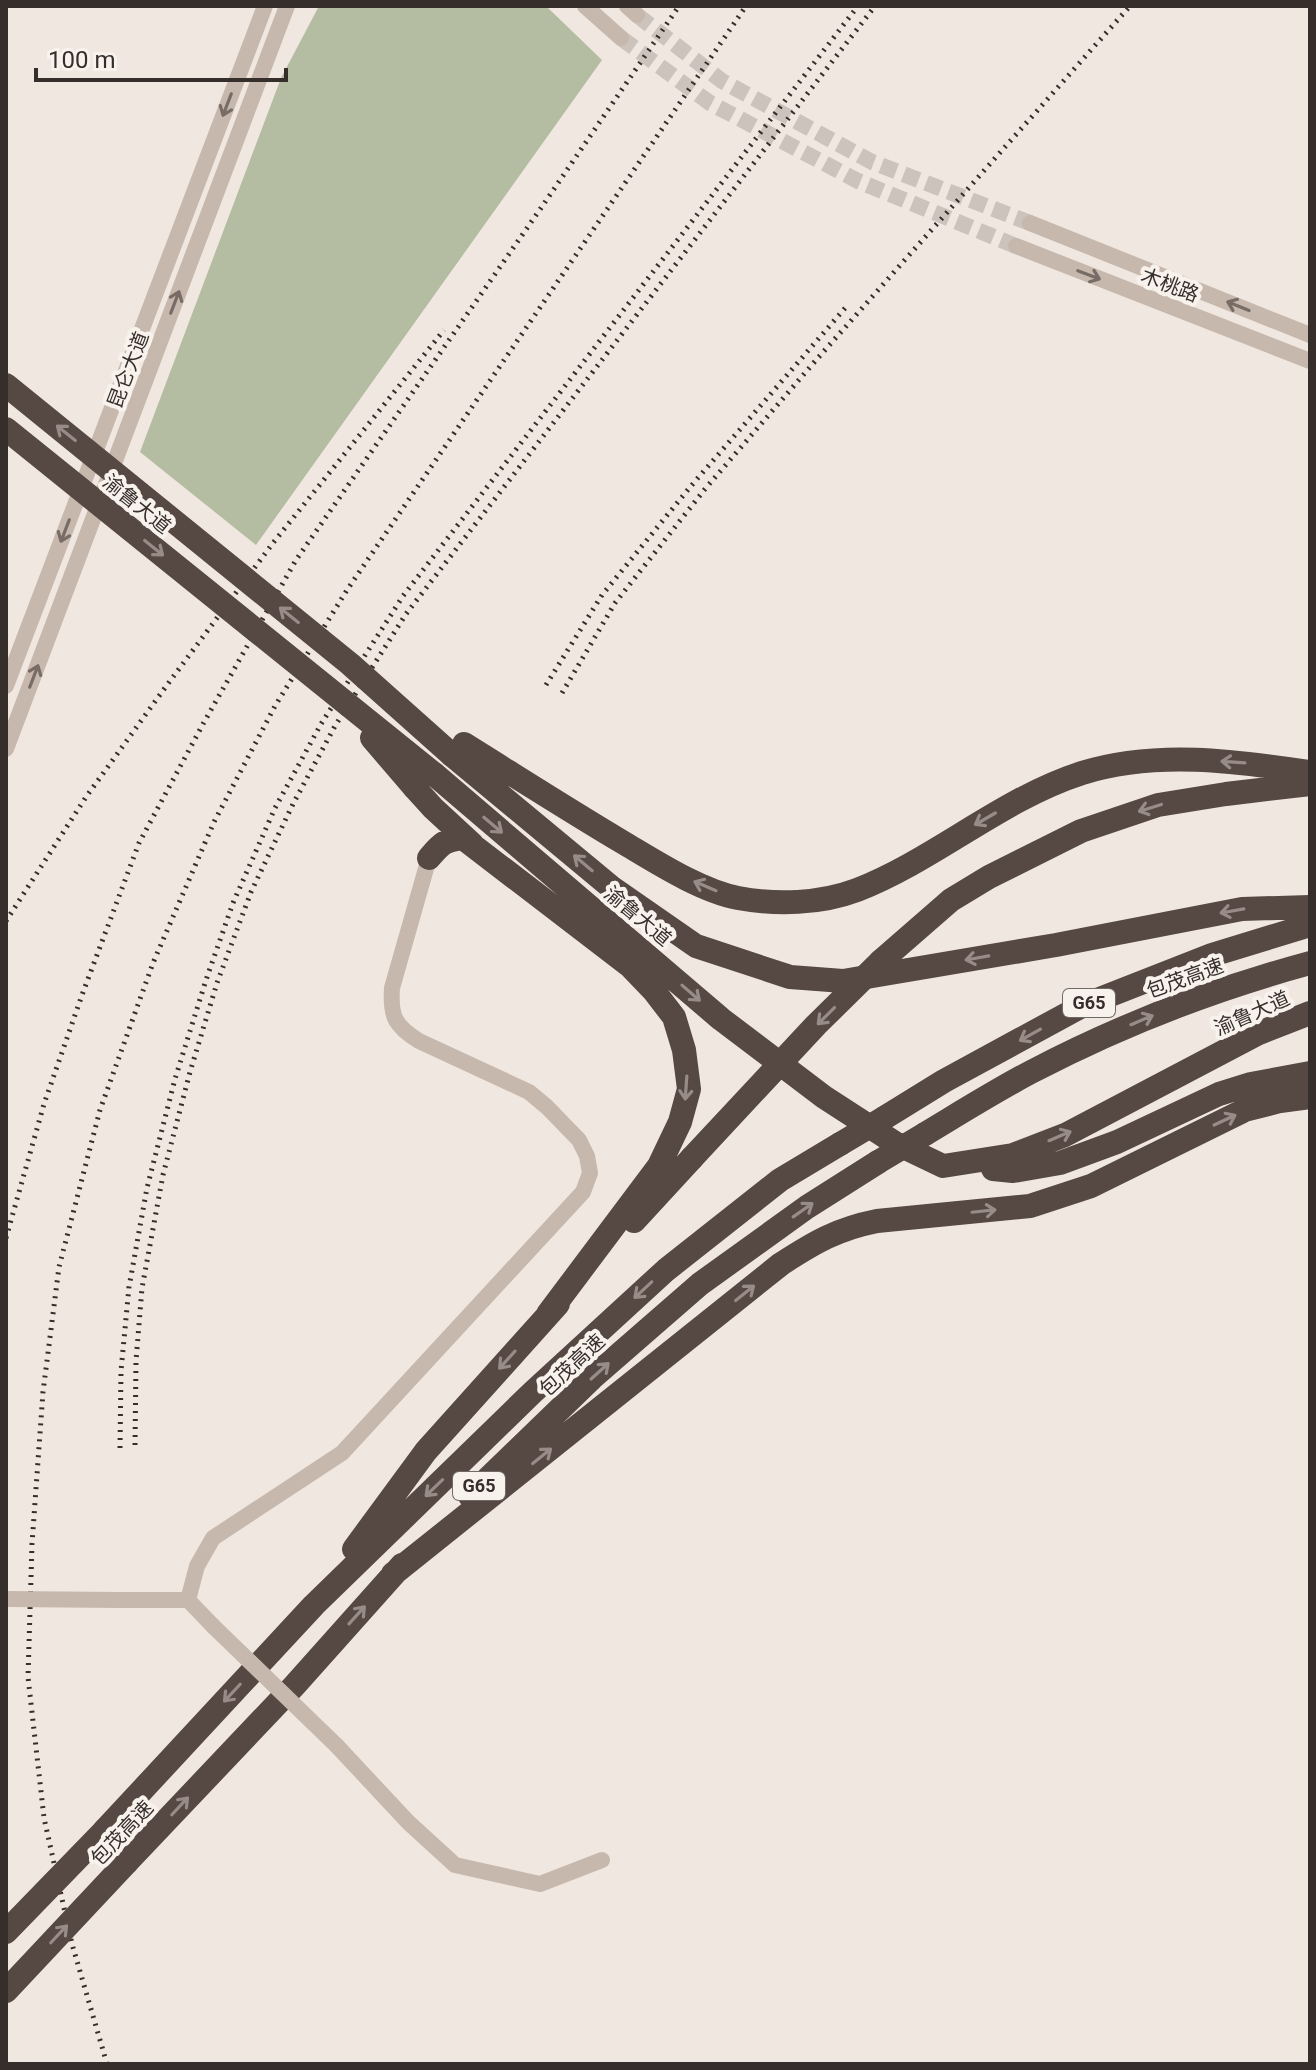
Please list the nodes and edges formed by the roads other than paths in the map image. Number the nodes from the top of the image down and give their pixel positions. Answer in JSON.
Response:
{"nodes":[{"id":1,"x":265,"y":6,"type":"edge"},
{"id":2,"x":287,"y":6,"type":"edge"},
{"id":3,"x":585,"y":6,"type":"edge"},
{"id":4,"x":621,"y":38,"type":"tunnel mouth"},
{"id":5,"x":1030,"y":223,"type":"tunnel mouth"},
{"id":6,"x":1016,"y":246,"type":"tunnel mouth"},
{"id":7,"x":1310,"y":332,"type":"edge"},
{"id":8,"x":1310,"y":361,"type":"edge"},
{"id":9,"x":6,"y":385,"type":"edge"},
{"id":10,"x":6,"y":429,"type":"edge"},
{"id":11,"x":6,"y":686,"type":"edge"},
{"id":12,"x":6,"y":749,"type":"edge"},
{"id":13,"x":458,"y":749,"type":"junction"},
{"id":14,"x":1310,"y":772,"type":"edge"},
{"id":15,"x":424,"y":781,"type":"junction"},
{"id":16,"x":1310,"y":784,"type":"edge"},
{"id":17,"x":433,"y":808,"type":"junction"},
{"id":18,"x":479,"y":851,"type":"junction"},
{"id":19,"x":429,"y":858,"type":"junction"},
{"id":20,"x":1310,"y":907,"type":"edge"},
{"id":21,"x":1310,"y":925,"type":"edge"},
{"id":22,"x":1310,"y":963,"type":"edge"},
{"id":23,"x":1310,"y":1013,"type":"edge"},
{"id":24,"x":1310,"y":1073,"type":"edge"},
{"id":25,"x":1310,"y":1097,"type":"edge"},
{"id":26,"x":943,"y":1166,"type":"junction"},
{"id":27,"x":548,"y":1314,"type":"junction"},
{"id":28,"x":393,"y":1574,"type":"junction"},
{"id":29,"x":6,"y":1599,"type":"edge"},
{"id":30,"x":188,"y":1600,"type":"junction"},
{"id":31,"x":314,"y":1605,"type":"junction"},
{"id":32,"x":602,"y":1860,"type":"dead end"},
{"id":33,"x":6,"y":1932,"type":"edge"},
{"id":34,"x":6,"y":1991,"type":"edge"}],
"edges":[{"from":1,"to":11,"type":"street","one_way":true},
{"from":12,"to":2,"type":"street","name":"昆仑大道","one_way":true},
{"from":3,"to":4,"type":"street"},
{"from":7,"to":5,"type":"street","name":"木桃路","one_way":true},
{"from":6,"to":8,"type":"street","name":"木桃路","one_way":true},
{"from":13,"to":9,"type":"highway","name":"渝鲁大道","one_way":true,"bridge":true},
{"from":10,"to":15,"type":"highway","name":"渝鲁大道","one_way":true,"bridge":true},
{"from":14,"to":13,"type":"highway","one_way":true},
{"from":20,"to":13,"type":"highway","one_way":true},
{"from":15,"to":17,"type":"highway"},
{"from":15,"to":26,"type":"highway","name":"渝鲁大道","one_way":true},
{"from":16,"to":27,"type":"highway","one_way":true,"bridge":true},
{"from":17,"to":18,"type":"highway"},
{"from":17,"to":19,"type":"highway"},
{"from":18,"to":19,"type":"highway"},
{"from":18,"to":27,"type":"highway","one_way":true},
{"from":19,"to":30,"type":"street"},
{"from":21,"to":31,"type":"highway","name":"包茂高速","number":"G65","one_way":true,"bridge":true},
{"from":28,"to":22,"type":"highway","name":"包茂高速","number":"G65","one_way":true,"bridge":true},
{"from":26,"to":23,"type":"highway","name":"渝鲁大道","one_way":true},
{"from":24,"to":26,"type":"highway"},
{"from":28,"to":25,"type":"highway","one_way":true},
{"from":27,"to":31,"type":"highway","one_way":true},
{"from":34,"to":28,"type":"highway","name":"包茂高速","number":"G65","one_way":true,"bridge":true},
{"from":29,"to":30,"type":"street","bridge":true},
{"from":30,"to":32,"type":"street","bridge":true},
{"from":31,"to":33,"type":"highway","name":"包茂高速","number":"G65","one_way":true,"bridge":true}]}
